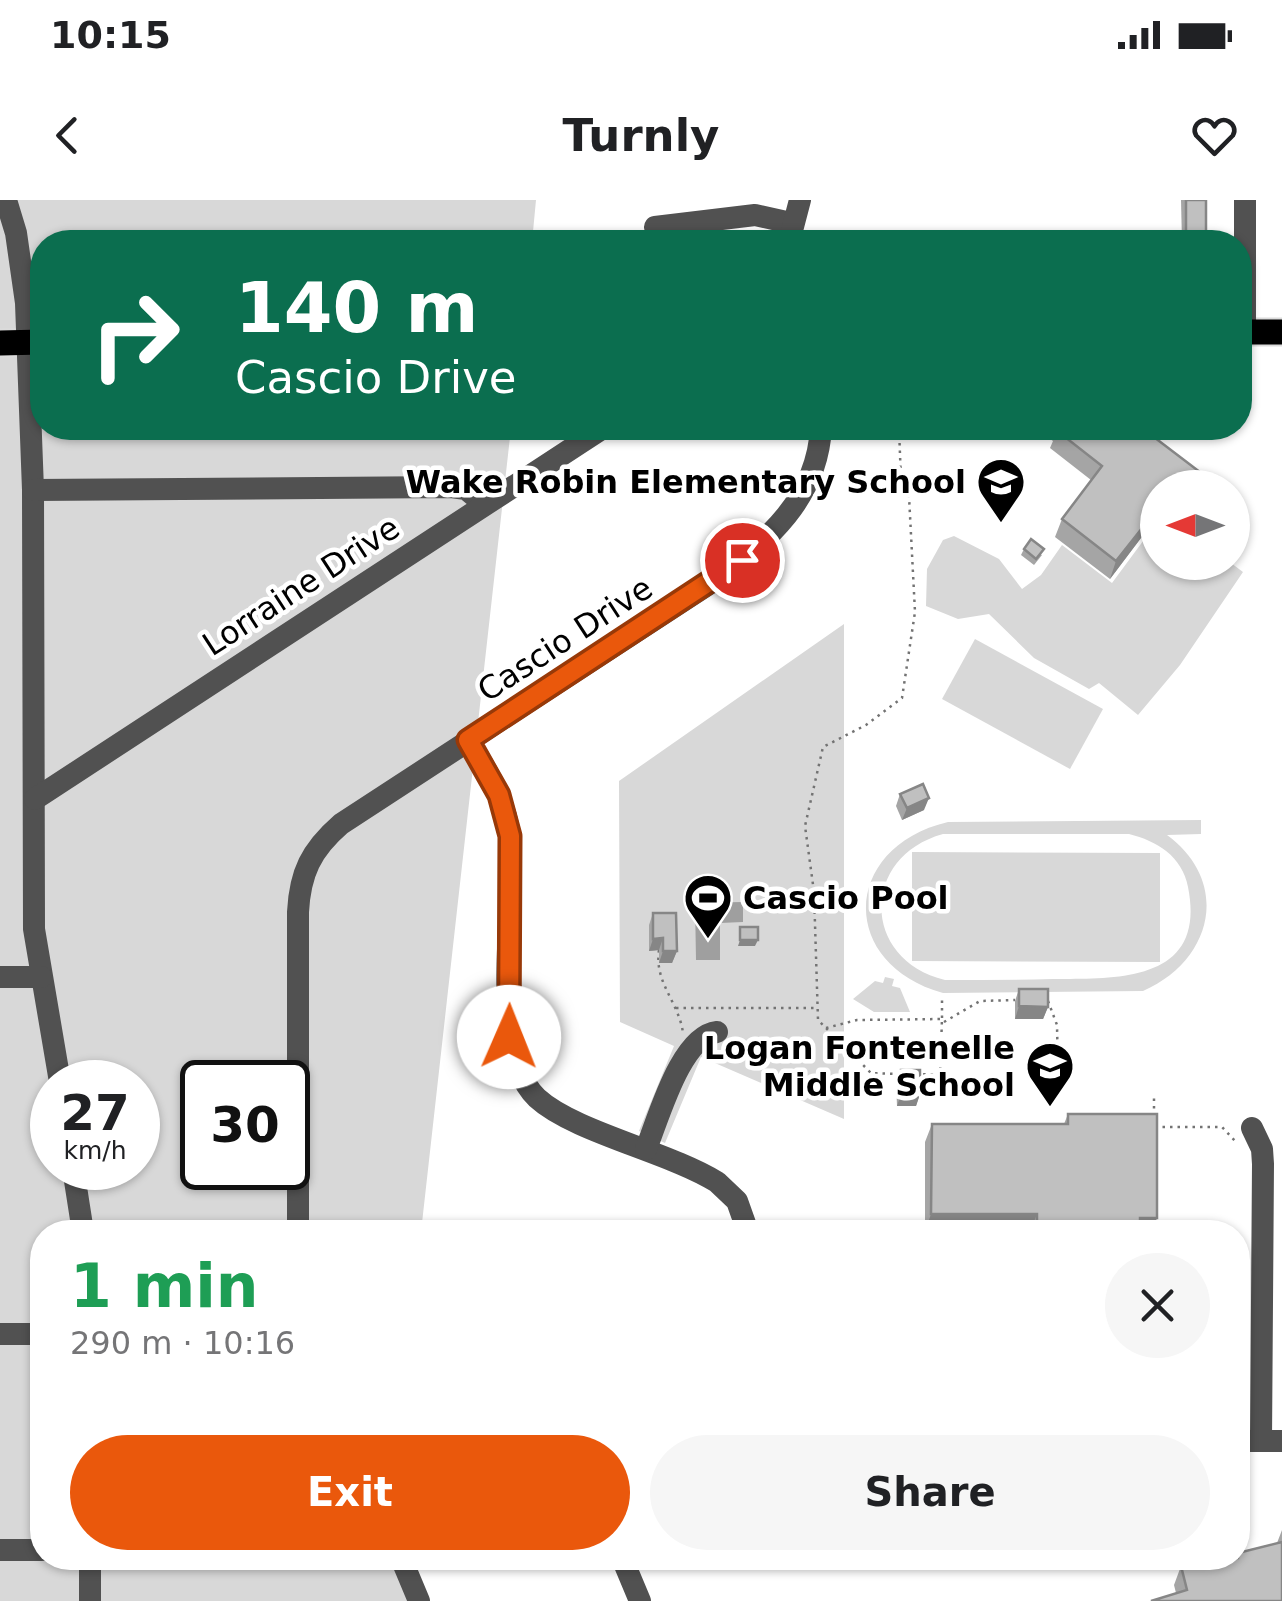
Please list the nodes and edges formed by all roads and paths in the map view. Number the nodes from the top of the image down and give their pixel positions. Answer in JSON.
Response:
{"nodes":[{"id":1,"x":6,"y":200,"type":"edge"},
{"id":2,"x":800,"y":200,"type":"edge"},
{"id":3,"x":1245,"y":200,"type":"edge"},
{"id":4,"x":654,"y":226,"type":"dead end"},
{"id":5,"x":784,"y":230,"type":"edge"},
{"id":6,"x":791,"y":230,"type":"edge"},
{"id":7,"x":1244,"y":230,"type":"edge"},
{"id":8,"x":30,"y":312,"type":"edge"},
{"id":9,"x":1252,"y":332,"type":"edge"},
{"id":10,"x":1282,"y":332,"type":"edge"},
{"id":11,"x":30,"y":342,"type":"edge"},
{"id":12,"x":0,"y":343,"type":"edge"},
{"id":13,"x":34,"y":440,"type":"edge"},
{"id":14,"x":584,"y":440,"type":"edge"},
{"id":15,"x":817,"y":440,"type":"edge"},
{"id":16,"x":899,"y":440,"type":"edge"},
{"id":17,"x":1158,"y":440,"type":"edge"},
{"id":18,"x":1154,"y":447,"type":"edge"},
{"id":19,"x":915,"y":484,"type":"dead end"},
{"id":20,"x":33,"y":490,"type":"junction"},
{"id":21,"x":908,"y":496,"type":"junction"},
{"id":22,"x":484,"y":504,"type":"junction"},
{"id":23,"x":468,"y":740,"type":"junction"},
{"id":24,"x":35,"y":799,"type":"junction"},
{"id":25,"x":659,"y":950,"type":"edge"},
{"id":26,"x":0,"y":977,"type":"edge"},
{"id":27,"x":40,"y":977,"type":"junction"},
{"id":28,"x":942,"y":997,"type":"dead end"},
{"id":29,"x":1030,"y":1000,"type":"edge"},
{"id":30,"x":1047,"y":1000,"type":"edge"},
{"id":31,"x":676,"y":1008,"type":"junction"},
{"id":32,"x":818,"y":1008,"type":"junction"},
{"id":33,"x":942,"y":1022,"type":"junction"},
{"id":34,"x":826,"y":1028,"type":"junction"},
{"id":35,"x":717,"y":1032,"type":"dead end"},
{"id":36,"x":687,"y":1051,"type":"junction"},
{"id":37,"x":56,"y":1060,"type":"edge"},
{"id":38,"x":1058,"y":1073,"type":"dead end"},
{"id":39,"x":1154,"y":1098,"type":"dead end"},
{"id":40,"x":1252,"y":1128,"type":"dead end"},
{"id":41,"x":646,"y":1149,"type":"junction"},
{"id":42,"x":1247,"y":1153,"type":"dead end"},
{"id":43,"x":76,"y":1190,"type":"edge"},
{"id":44,"x":80,"y":1220,"type":"edge"},
{"id":45,"x":298,"y":1220,"type":"edge"},
{"id":46,"x":744,"y":1220,"type":"edge"},
{"id":47,"x":0,"y":1334,"type":"edge"},
{"id":48,"x":30,"y":1334,"type":"edge"},
{"id":49,"x":1260,"y":1440,"type":"edge"},
{"id":50,"x":0,"y":1550,"type":"edge"},
{"id":51,"x":30,"y":1550,"type":"edge"},
{"id":52,"x":90,"y":1570,"type":"edge"},
{"id":53,"x":406,"y":1570,"type":"edge"},
{"id":54,"x":627,"y":1570,"type":"edge"},
{"id":55,"x":90,"y":1601,"type":"edge"},
{"id":56,"x":420,"y":1601,"type":"edge"},
{"id":57,"x":640,"y":1601,"type":"edge"}],
"edges":[{"from":1,"to":8,"type":"street"},
{"from":2,"to":6,"type":"street"},
{"from":3,"to":7,"type":"street"},
{"from":4,"to":5,"type":"street"},
{"from":9,"to":10,"type":"main road"},
{"from":11,"to":12,"type":"main road"},
{"from":13,"to":20,"type":"street"},
{"from":14,"to":22,"type":"street","name":"Lorraine Drive"},
{"from":15,"to":23,"type":"street","name":"Cascio Drive"},
{"from":16,"to":21,"type":"path"},
{"from":17,"to":18,"type":"path"},
{"from":19,"to":21,"type":"path"},
{"from":20,"to":22,"type":"street"},
{"from":20,"to":24,"type":"street"},
{"from":21,"to":32,"type":"path"},
{"from":22,"to":24,"type":"street","name":"Lorraine Drive"},
{"from":23,"to":41,"type":"street"},
{"from":23,"to":45,"type":"street","name":"Cascio Drive"},
{"from":24,"to":27,"type":"street"},
{"from":25,"to":31,"type":"path"},
{"from":26,"to":27,"type":"street"},
{"from":27,"to":37,"type":"street"},
{"from":28,"to":33,"type":"path"},
{"from":29,"to":33,"type":"path"},
{"from":30,"to":38,"type":"path"},
{"from":31,"to":32,"type":"path"},
{"from":31,"to":36,"type":"path"},
{"from":32,"to":34,"type":"path"},
{"from":33,"to":34,"type":"path"},
{"from":33,"to":34,"type":"path"},
{"from":35,"to":36,"type":"street"},
{"from":36,"to":41,"type":"street"},
{"from":39,"to":42,"type":"path"},
{"from":40,"to":49,"type":"street"},
{"from":41,"to":46,"type":"street"},
{"from":43,"to":44,"type":"street"},
{"from":47,"to":48,"type":"street"},
{"from":50,"to":51,"type":"street"},
{"from":52,"to":55,"type":"street"},
{"from":53,"to":56,"type":"street"},
{"from":54,"to":57,"type":"street"}]}
